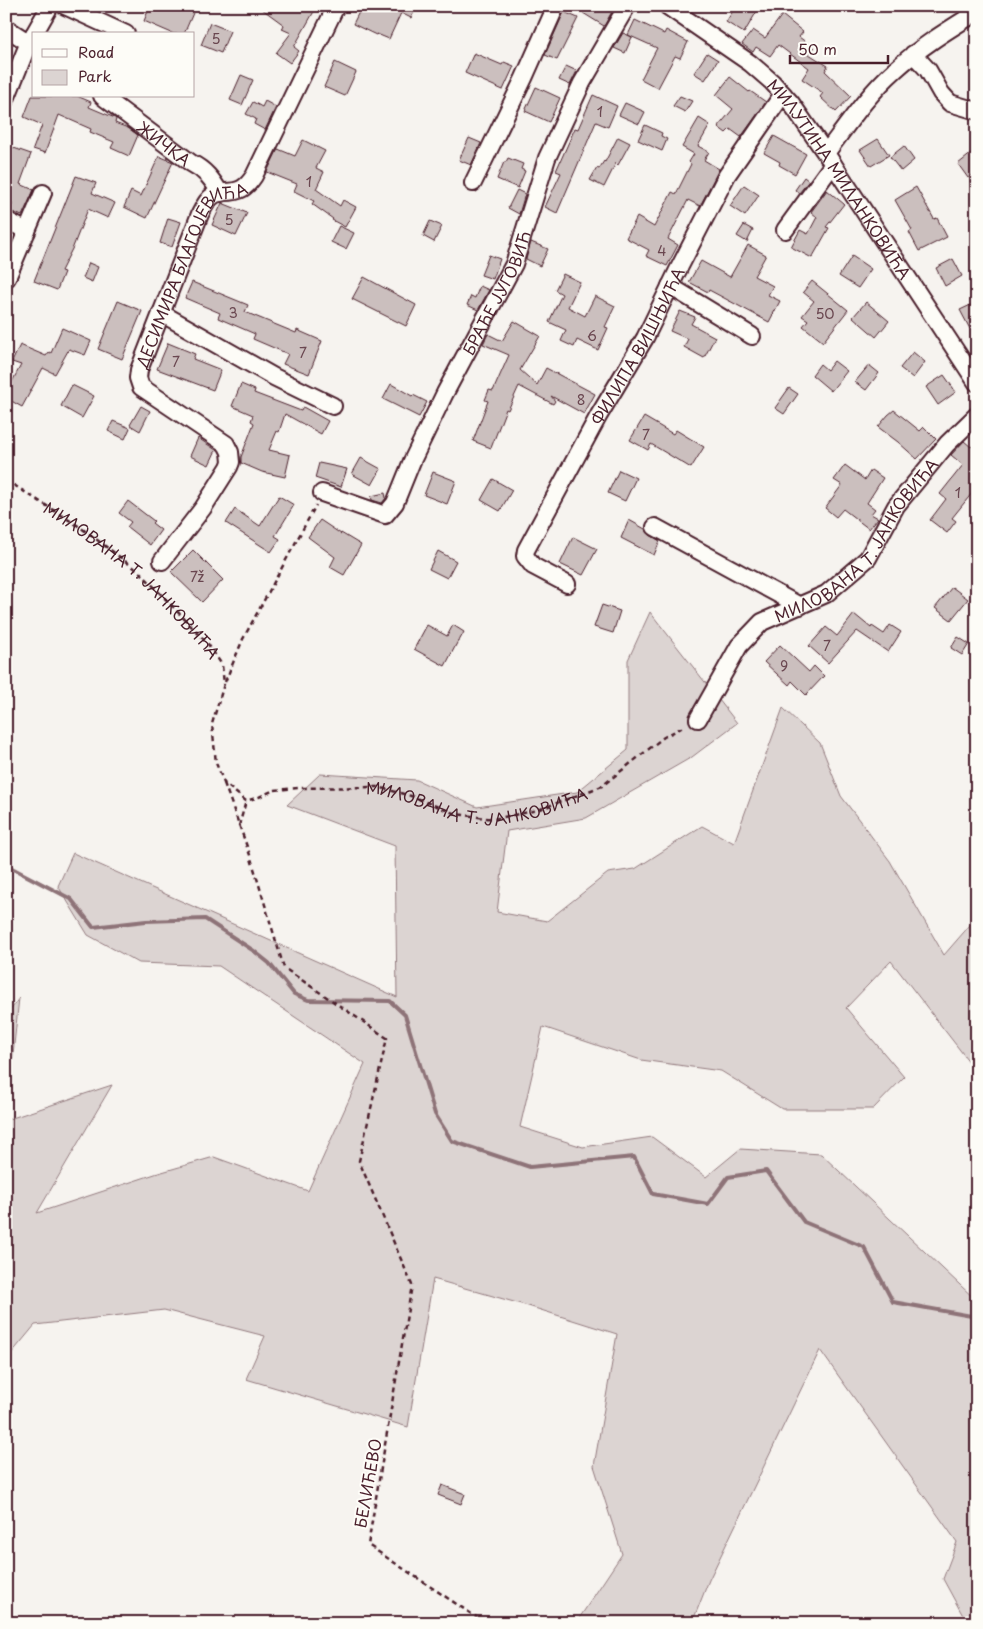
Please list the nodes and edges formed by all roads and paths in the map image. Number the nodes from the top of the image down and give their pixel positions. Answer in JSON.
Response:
{"nodes":[{"id":1,"x":50,"y":6,"type":"edge"},
{"id":2,"x":65,"y":6,"type":"edge"},
{"id":3,"x":336,"y":6,"type":"edge"},
{"id":4,"x":556,"y":6,"type":"edge"},
{"id":5,"x":627,"y":6,"type":"edge"},
{"id":6,"x":667,"y":6,"type":"edge"},
{"id":7,"x":977,"y":12,"type":"edge"},
{"id":8,"x":6,"y":28,"type":"edge"},
{"id":9,"x":37,"y":32,"type":"edge"},
{"id":10,"x":122,"y":32,"type":"edge"},
{"id":11,"x":32,"y":39,"type":"edge"},
{"id":12,"x":32,"y":41,"type":"edge"},
{"id":13,"x":913,"y":54,"type":"junction"},
{"id":14,"x":783,"y":94,"type":"junction"},
{"id":15,"x":6,"y":98,"type":"edge"},
{"id":16,"x":105,"y":98,"type":"edge"},
{"id":17,"x":977,"y":110,"type":"edge"},
{"id":18,"x":830,"y":158,"type":"junction"},
{"id":19,"x":473,"y":183,"type":"dead end"},
{"id":20,"x":43,"y":193,"type":"dead end"},
{"id":21,"x":220,"y":193,"type":"junction"},
{"id":22,"x":6,"y":220,"type":"edge"},
{"id":23,"x":785,"y":230,"type":"dead end"},
{"id":24,"x":27,"y":231,"type":"junction"},
{"id":25,"x":7,"y":278,"type":"edge"},
{"id":26,"x":670,"y":286,"type":"junction"},
{"id":27,"x":161,"y":314,"type":"junction"},
{"id":28,"x":752,"y":336,"type":"dead end"},
{"id":29,"x":975,"y":379,"type":"edge"},
{"id":30,"x":334,"y":406,"type":"dead end"},
{"id":31,"x":977,"y":414,"type":"edge"},
{"id":32,"x":6,"y":480,"type":"edge"},
{"id":33,"x":322,"y":493,"type":"joint"},
{"id":34,"x":654,"y":527,"type":"dead end"},
{"id":35,"x":162,"y":560,"type":"dead end"},
{"id":36,"x":567,"y":584,"type":"dead end"},
{"id":37,"x":800,"y":606,"type":"junction"},
{"id":38,"x":224,"y":684,"type":"junction"},
{"id":39,"x":698,"y":719,"type":"joint"},
{"id":40,"x":224,"y":783,"type":"junction"},
{"id":41,"x":246,"y":800,"type":"junction"},
{"id":42,"x":239,"y":826,"type":"junction"},
{"id":43,"x":412,"y":1285,"type":"joint"},
{"id":44,"x":485,"y":1623,"type":"edge"}],
"edges":[{"from":1,"to":9,"type":"street"},
{"from":2,"to":10,"type":"street"},
{"from":3,"to":21,"type":"street","name":"ДЕСИМИРА БЛАГОЈЕВИЋА"},
{"from":4,"to":19,"type":"street"},
{"from":5,"to":33,"type":"street","name":"БРАЋЕ ЈУГОВИЋ"},
{"from":6,"to":14,"type":"street","name":"МИЛУТИНА МИЛАНКОВИЋА"},
{"from":7,"to":13,"type":"street"},
{"from":8,"to":11,"type":"street"},
{"from":12,"to":15,"type":"street"},
{"from":13,"to":17,"type":"street"},
{"from":13,"to":18,"type":"street"},
{"from":14,"to":18,"type":"street","name":"МИЛУТИНА МИЛАНКОВИЋА"},
{"from":14,"to":26,"type":"street","name":"ФИЛИПА ВИШЊИЋА"},
{"from":16,"to":21,"type":"street","name":"ЖИЧКА"},
{"from":18,"to":23,"type":"street"},
{"from":18,"to":29,"type":"street","name":"МИЛУТИНА МИЛАНКОВИЋА"},
{"from":20,"to":24,"type":"street"},
{"from":21,"to":27,"type":"street","name":"ДЕСИМИРА БЛАГОЈЕВИЋА"},
{"from":22,"to":24,"type":"street"},
{"from":24,"to":25,"type":"street"},
{"from":26,"to":28,"type":"street"},
{"from":26,"to":36,"type":"street","name":"ФИЛИПА ВИШЊИЋА"},
{"from":27,"to":30,"type":"street"},
{"from":27,"to":35,"type":"street","name":"ДЕСИМИРА БЛАГОЈЕВИЋА"},
{"from":31,"to":37,"type":"street","name":"МИЛОВАНА Т. ЈАНКОВИЋА"},
{"from":32,"to":38,"type":"path","name":"МИЛОВАНА Т. ЈАНКОВИЋА"},
{"from":33,"to":38,"type":"path"},
{"from":34,"to":37,"type":"street"},
{"from":37,"to":39,"type":"street","name":"МИЛОВАНА Т. ЈАНКОВИЋА"},
{"from":38,"to":40,"type":"path","name":"МИЛОВАНА Т. ЈАНКОВИЋА"},
{"from":39,"to":41,"type":"path","name":"МИЛОВАНА Т. ЈАНКОВИЋА"},
{"from":40,"to":41,"type":"path"},
{"from":40,"to":42,"type":"path","name":"МИЛОВАНА Т. ЈАНКОВИЋА"},
{"from":41,"to":42,"type":"path"},
{"from":42,"to":43,"type":"path","name":"МИЛОВАНА Т. ЈАНКОВИЋА"},
{"from":43,"to":44,"type":"path","name":"БЕЛИЋЕВО"}]}
